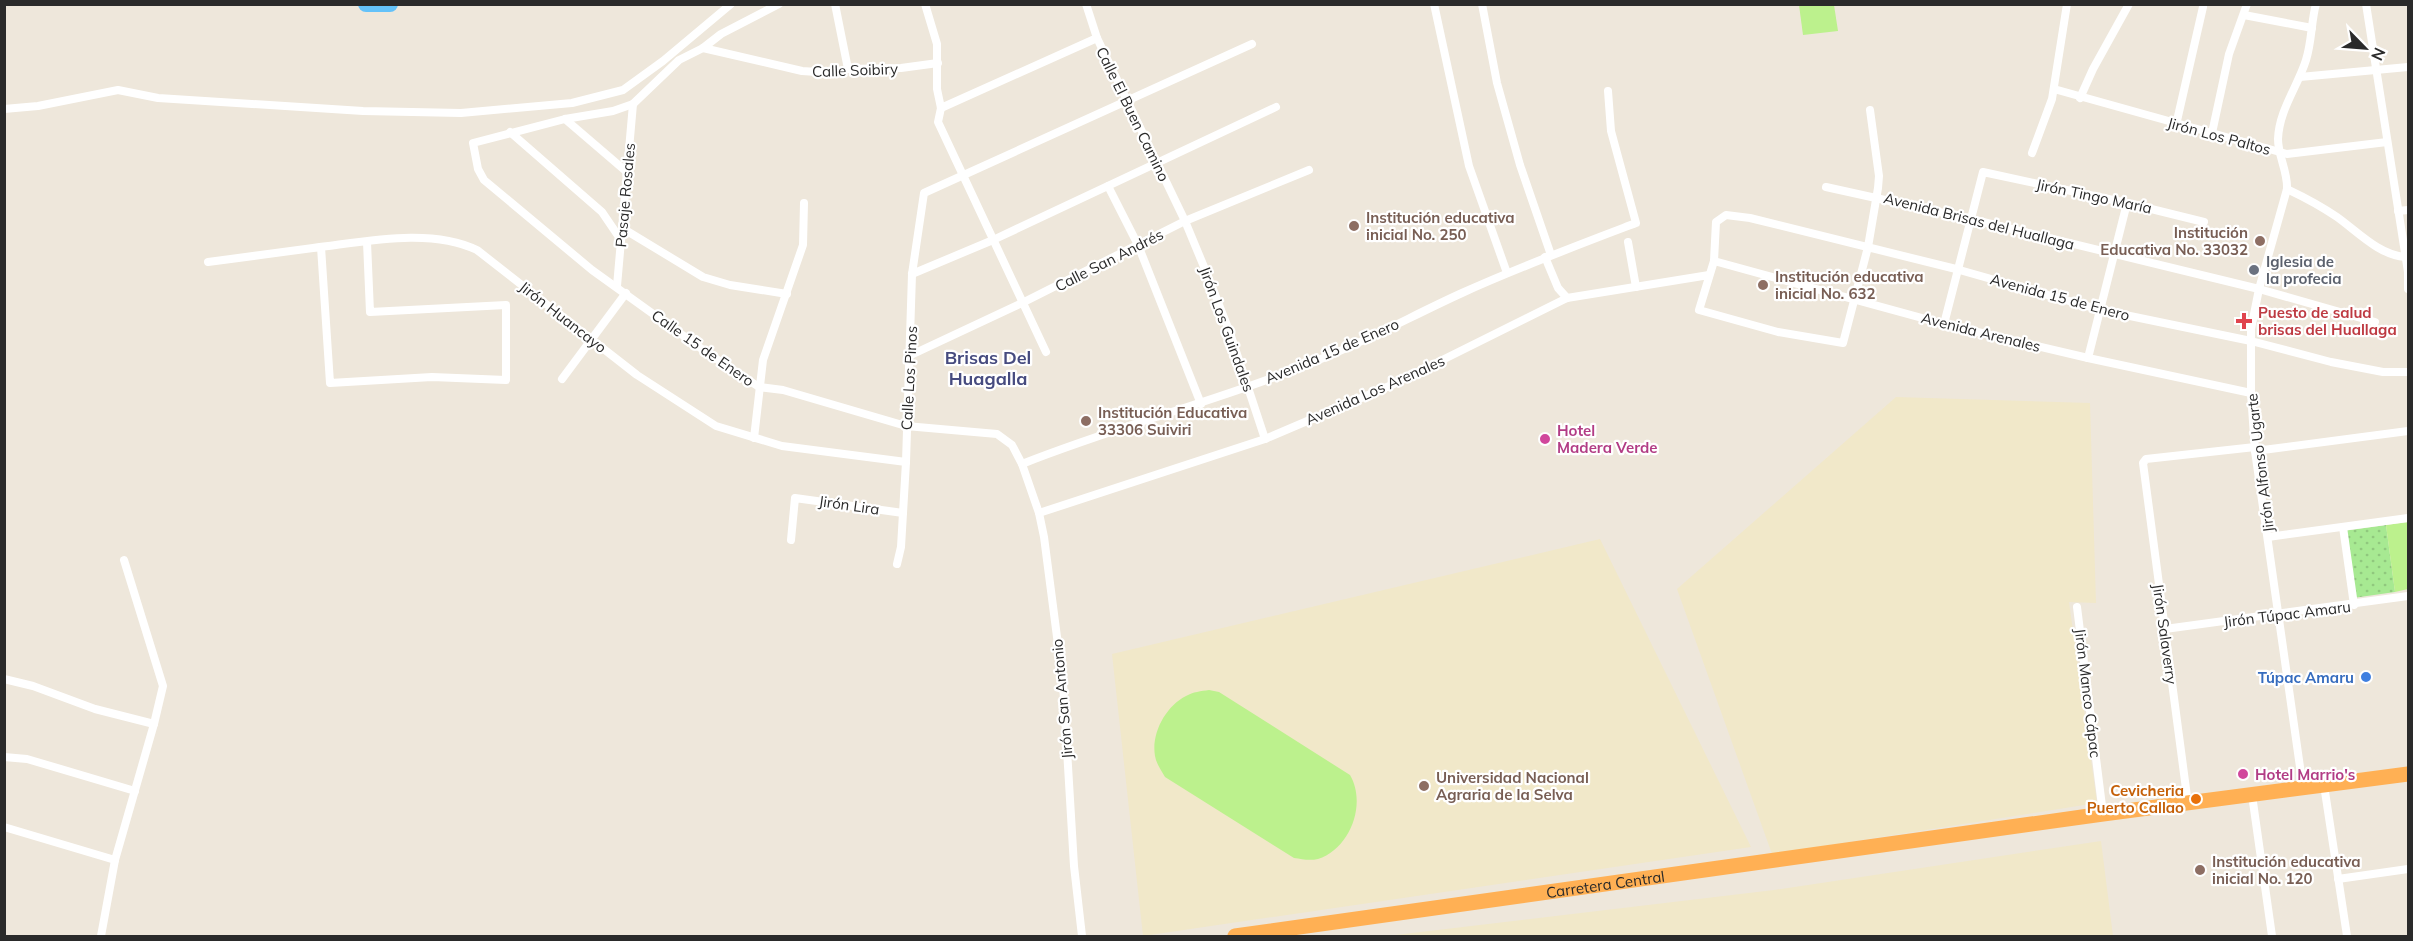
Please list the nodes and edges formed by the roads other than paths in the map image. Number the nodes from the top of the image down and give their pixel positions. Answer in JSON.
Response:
{"nodes":[{"id":1,"x":730,"y":4,"type":"edge"},
{"id":2,"x":779,"y":4,"type":"edge"},
{"id":3,"x":835,"y":4,"type":"edge"},
{"id":4,"x":925,"y":4,"type":"edge"},
{"id":5,"x":1086,"y":4,"type":"edge"},
{"id":6,"x":1434,"y":4,"type":"edge"},
{"id":7,"x":1482,"y":4,"type":"edge"},
{"id":8,"x":2067,"y":4,"type":"edge"},
{"id":9,"x":2129,"y":4,"type":"edge"},
{"id":10,"x":2247,"y":4,"type":"edge"},
{"id":11,"x":2315,"y":4,"type":"edge"},
{"id":12,"x":2366,"y":4,"type":"edge"},
{"id":13,"x":2203,"y":7,"type":"dead end"},
{"id":14,"x":2244,"y":15,"type":"junction"},
{"id":15,"x":2312,"y":28,"type":"junction"},
{"id":16,"x":1096,"y":38,"type":"junction"},
{"id":17,"x":1252,"y":44,"type":"dead end"},
{"id":18,"x":703,"y":48,"type":"junction"},
{"id":19,"x":938,"y":63,"type":"junction"},
{"id":20,"x":2409,"y":67,"type":"edge"},
{"id":21,"x":848,"y":69,"type":"junction"},
{"id":22,"x":2375,"y":69,"type":"junction"},
{"id":23,"x":2301,"y":77,"type":"junction"},
{"id":24,"x":2054,"y":89,"type":"junction"},
{"id":25,"x":1608,"y":91,"type":"dead end"},
{"id":26,"x":2080,"y":98,"type":"junction"},
{"id":27,"x":1126,"y":100,"type":"junction"},
{"id":28,"x":633,"y":104,"type":"junction"},
{"id":29,"x":1276,"y":107,"type":"dead end"},
{"id":30,"x":941,"y":108,"type":"junction"},
{"id":31,"x":4,"y":109,"type":"edge"},
{"id":32,"x":1870,"y":110,"type":"dead end"},
{"id":33,"x":565,"y":119,"type":"junction"},
{"id":34,"x":2175,"y":125,"type":"junction"},
{"id":35,"x":510,"y":132,"type":"junction"},
{"id":36,"x":2212,"y":133,"type":"junction"},
{"id":37,"x":2386,"y":142,"type":"junction"},
{"id":38,"x":2279,"y":152,"type":"junction"},
{"id":39,"x":2032,"y":153,"type":"dead end"},
{"id":40,"x":1156,"y":163,"type":"junction"},
{"id":41,"x":1309,"y":170,"type":"dead end"},
{"id":42,"x":628,"y":173,"type":"junction"},
{"id":43,"x":962,"y":175,"type":"junction"},
{"id":44,"x":1108,"y":186,"type":"junction"},
{"id":45,"x":1826,"y":187,"type":"dead end"},
{"id":46,"x":2287,"y":189,"type":"junction"},
{"id":47,"x":1876,"y":197,"type":"junction"},
{"id":48,"x":2127,"y":202,"type":"junction"},
{"id":49,"x":804,"y":203,"type":"dead end"},
{"id":50,"x":2409,"y":210,"type":"edge"},
{"id":51,"x":2398,"y":211,"type":"junction"},
{"id":52,"x":1971,"y":219,"type":"junction"},
{"id":53,"x":1185,"y":221,"type":"junction"},
{"id":54,"x":2204,"y":222,"type":"dead end"},
{"id":55,"x":622,"y":228,"type":"junction"},
{"id":56,"x":621,"y":240,"type":"junction"},
{"id":57,"x":993,"y":240,"type":"junction"},
{"id":58,"x":367,"y":242,"type":"junction"},
{"id":59,"x":1628,"y":242,"type":"dead end"},
{"id":60,"x":1138,"y":245,"type":"junction"},
{"id":61,"x":321,"y":247,"type":"junction"},
{"id":62,"x":1868,"y":248,"type":"junction"},
{"id":63,"x":2115,"y":254,"type":"junction"},
{"id":64,"x":1548,"y":256,"type":"junction"},
{"id":65,"x":2405,"y":257,"type":"junction"},
{"id":66,"x":1714,"y":261,"type":"junction"},
{"id":67,"x":207,"y":262,"type":"dead end"},
{"id":68,"x":1956,"y":269,"type":"junction"},
{"id":69,"x":1507,"y":273,"type":"junction"},
{"id":70,"x":912,"y":274,"type":"junction"},
{"id":71,"x":1709,"y":275,"type":"junction"},
{"id":72,"x":617,"y":286,"type":"junction"},
{"id":73,"x":1636,"y":287,"type":"junction"},
{"id":74,"x":2409,"y":289,"type":"edge"},
{"id":75,"x":2259,"y":290,"type":"junction"},
{"id":76,"x":626,"y":293,"type":"junction"},
{"id":77,"x":787,"y":294,"type":"junction"},
{"id":78,"x":1567,"y":298,"type":"junction"},
{"id":79,"x":1855,"y":299,"type":"junction"},
{"id":80,"x":1024,"y":302,"type":"junction"},
{"id":81,"x":2101,"y":310,"type":"junction"},
{"id":82,"x":2375,"y":322,"type":"dead end"},
{"id":83,"x":1944,"y":324,"type":"junction"},
{"id":84,"x":590,"y":338,"type":"junction"},
{"id":85,"x":2251,"y":341,"type":"junction"},
{"id":86,"x":1046,"y":352,"type":"dead end"},
{"id":87,"x":911,"y":355,"type":"junction"},
{"id":88,"x":2088,"y":358,"type":"junction"},
{"id":89,"x":2409,"y":372,"type":"edge"},
{"id":90,"x":562,"y":379,"type":"dead end"},
{"id":91,"x":759,"y":387,"type":"junction"},
{"id":92,"x":1248,"y":387,"type":"junction"},
{"id":93,"x":2251,"y":393,"type":"junction"},
{"id":94,"x":1200,"y":404,"type":"junction"},
{"id":95,"x":906,"y":426,"type":"junction"},
{"id":96,"x":2409,"y":431,"type":"edge"},
{"id":97,"x":754,"y":438,"type":"junction"},
{"id":98,"x":1265,"y":439,"type":"junction"},
{"id":99,"x":2255,"y":449,"type":"junction"},
{"id":100,"x":906,"y":462,"type":"junction"},
{"id":101,"x":1022,"y":464,"type":"junction"},
{"id":102,"x":903,"y":513,"type":"junction"},
{"id":103,"x":1039,"y":513,"type":"junction"},
{"id":104,"x":2409,"y":518,"type":"edge"},
{"id":105,"x":2343,"y":527,"type":"junction"},
{"id":106,"x":2268,"y":537,"type":"junction"},
{"id":107,"x":791,"y":540,"type":"dead end"},
{"id":108,"x":124,"y":560,"type":"dead end"},
{"id":109,"x":897,"y":564,"type":"dead end"},
{"id":110,"x":2409,"y":596,"type":"edge"},
{"id":111,"x":2354,"y":605,"type":"junction"},
{"id":112,"x":2077,"y":607,"type":"dead end"},
{"id":113,"x":2279,"y":615,"type":"junction"},
{"id":114,"x":2165,"y":629,"type":"junction"},
{"id":115,"x":4,"y":679,"type":"edge"},
{"id":116,"x":154,"y":724,"type":"junction"},
{"id":117,"x":4,"y":757,"type":"edge"},
{"id":118,"x":2409,"y":774,"type":"edge"},
{"id":119,"x":2325,"y":785,"type":"junction"},
{"id":120,"x":2302,"y":788,"type":"junction"},
{"id":121,"x":135,"y":791,"type":"junction"},
{"id":122,"x":2252,"y":795,"type":"junction"},
{"id":123,"x":2188,"y":804,"type":"junction"},
{"id":124,"x":2103,"y":814,"type":"junction"},
{"id":125,"x":4,"y":827,"type":"edge"},
{"id":126,"x":115,"y":860,"type":"junction"},
{"id":127,"x":2409,"y":869,"type":"edge"},
{"id":128,"x":2338,"y":879,"type":"junction"},
{"id":129,"x":101,"y":936,"type":"edge"},
{"id":130,"x":1082,"y":936,"type":"edge"},
{"id":131,"x":1235,"y":936,"type":"edge"},
{"id":132,"x":2272,"y":936,"type":"edge"},
{"id":133,"x":2347,"y":936,"type":"edge"}],
"edges":[{"from":1,"to":31,"type":"street"},
{"from":2,"to":18,"type":"street"},
{"from":3,"to":21,"type":"street"},
{"from":4,"to":19,"type":"street"},
{"from":5,"to":16,"type":"street","name":"Calle El Buen Camino"},
{"from":6,"to":69,"type":"street"},
{"from":7,"to":64,"type":"street"},
{"from":8,"to":24,"type":"street"},
{"from":9,"to":26,"type":"street"},
{"from":10,"to":14,"type":"street"},
{"from":11,"to":15,"type":"street","name":"Jirón Alfonso Ugarte"},
{"from":12,"to":22,"type":"street"},
{"from":13,"to":34,"type":"street"},
{"from":14,"to":15,"type":"street"},
{"from":14,"to":36,"type":"street"},
{"from":15,"to":23,"type":"street","name":"Jirón Alfonso Ugarte"},
{"from":16,"to":27,"type":"street","name":"Calle El Buen Camino"},
{"from":16,"to":30,"type":"street"},
{"from":17,"to":27,"type":"street"},
{"from":18,"to":21,"type":"street","name":"Calle Soibiry"},
{"from":18,"to":28,"type":"street"},
{"from":19,"to":21,"type":"street","name":"Calle Soibiry"},
{"from":19,"to":30,"type":"street"},
{"from":20,"to":22,"type":"street"},
{"from":22,"to":23,"type":"street"},
{"from":22,"to":37,"type":"street"},
{"from":23,"to":38,"type":"street","name":"Jirón Alfonso Ugarte"},
{"from":24,"to":26,"type":"street","name":"Jirón Los Paltos"},
{"from":24,"to":39,"type":"street"},
{"from":25,"to":64,"type":"street","name":"Avenida 15 de Enero"},
{"from":26,"to":34,"type":"street","name":"Jirón Los Paltos"},
{"from":27,"to":40,"type":"street","name":"Calle El Buen Camino"},
{"from":27,"to":43,"type":"street"},
{"from":28,"to":33,"type":"street"},
{"from":28,"to":42,"type":"street","name":"Pasaje Rosales"},
{"from":29,"to":40,"type":"street"},
{"from":30,"to":43,"type":"street"},
{"from":32,"to":47,"type":"street"},
{"from":33,"to":35,"type":"street"},
{"from":33,"to":42,"type":"street"},
{"from":34,"to":36,"type":"street","name":"Jirón Los Paltos"},
{"from":35,"to":56,"type":"street"},
{"from":35,"to":72,"type":"street","name":"Calle 15 de Enero"},
{"from":36,"to":38,"type":"street","name":"Jirón Los Paltos"},
{"from":37,"to":38,"type":"street","name":"Jirón Los Paltos"},
{"from":37,"to":51,"type":"street"},
{"from":38,"to":46,"type":"street","name":"Jirón Alfonso Ugarte"},
{"from":40,"to":44,"type":"street"},
{"from":40,"to":53,"type":"street","name":"Calle El Buen Camino"},
{"from":41,"to":53,"type":"street","name":"Calle San Andrés"},
{"from":42,"to":55,"type":"street","name":"Pasaje Rosales"},
{"from":43,"to":57,"type":"street"},
{"from":43,"to":70,"type":"street","name":"Calle Los Pinos"},
{"from":44,"to":57,"type":"street"},
{"from":44,"to":60,"type":"street"},
{"from":45,"to":47,"type":"street","name":"Avenida Brisas del Huallaga"},
{"from":46,"to":65,"type":"street"},
{"from":46,"to":75,"type":"street","name":"Jirón Alfonso Ugarte"},
{"from":47,"to":52,"type":"street","name":"Avenida Brisas del Huallaga"},
{"from":47,"to":62,"type":"street"},
{"from":48,"to":52,"type":"street","name":"Jirón Tingo María"},
{"from":48,"to":54,"type":"street","name":"Jirón Tingo María"},
{"from":48,"to":63,"type":"street"},
{"from":49,"to":77,"type":"street"},
{"from":50,"to":51,"type":"street"},
{"from":51,"to":65,"type":"street"},
{"from":52,"to":63,"type":"street","name":"Avenida Brisas del Huallaga"},
{"from":52,"to":68,"type":"street"},
{"from":53,"to":60,"type":"street","name":"Calle San Andrés"},
{"from":53,"to":92,"type":"street","name":"Jirón Los Guindales"},
{"from":55,"to":56,"type":"street","name":"Pasaje Rosales"},
{"from":55,"to":77,"type":"street"},
{"from":56,"to":72,"type":"street","name":"Pasaje Rosales"},
{"from":57,"to":70,"type":"street"},
{"from":57,"to":80,"type":"street"},
{"from":58,"to":61,"type":"street","name":"Jirón Huancayo"},
{"from":58,"to":61,"type":"street"},
{"from":58,"to":84,"type":"street","name":"Jirón Huancayo"},
{"from":59,"to":73,"type":"street"},
{"from":60,"to":80,"type":"street","name":"Calle San Andrés"},
{"from":60,"to":94,"type":"street"},
{"from":61,"to":67,"type":"street","name":"Jirón Huancayo"},
{"from":62,"to":66,"type":"street","name":"Avenida 15 de Enero"},
{"from":62,"to":68,"type":"street","name":"Avenida 15 de Enero"},
{"from":62,"to":79,"type":"street"},
{"from":63,"to":75,"type":"street","name":"Avenida Brisas del Huallaga"},
{"from":63,"to":81,"type":"street"},
{"from":64,"to":69,"type":"street","name":"Avenida 15 de Enero"},
{"from":64,"to":78,"type":"street"},
{"from":65,"to":74,"type":"street"},
{"from":66,"to":71,"type":"street"},
{"from":66,"to":79,"type":"street","name":"Avenida Arenales"},
{"from":68,"to":81,"type":"street","name":"Avenida 15 de Enero"},
{"from":68,"to":83,"type":"street"},
{"from":69,"to":92,"type":"street","name":"Avenida 15 de Enero"},
{"from":70,"to":87,"type":"street","name":"Calle Los Pinos"},
{"from":71,"to":73,"type":"street","name":"Avenida Los Arenales"},
{"from":71,"to":79,"type":"street"},
{"from":72,"to":76,"type":"street","name":"Calle 15 de Enero"},
{"from":73,"to":78,"type":"street","name":"Avenida Los Arenales"},
{"from":75,"to":82,"type":"street","name":"Avenida Brisas del Huallaga"},
{"from":75,"to":85,"type":"street","name":"Jirón Alfonso Ugarte"},
{"from":76,"to":84,"type":"street"},
{"from":76,"to":91,"type":"street","name":"Calle 15 de Enero"},
{"from":77,"to":91,"type":"street"},
{"from":78,"to":98,"type":"street","name":"Avenida Los Arenales"},
{"from":79,"to":83,"type":"street","name":"Avenida Arenales"},
{"from":80,"to":86,"type":"street"},
{"from":80,"to":87,"type":"street","name":"Calle San Andrés"},
{"from":81,"to":85,"type":"street","name":"Avenida 15 de Enero"},
{"from":81,"to":88,"type":"street"},
{"from":83,"to":88,"type":"street","name":"Avenida Arenales"},
{"from":84,"to":90,"type":"street"},
{"from":84,"to":97,"type":"street","name":"Jirón Huancayo"},
{"from":85,"to":89,"type":"street","name":"Avenida 15 de Enero"},
{"from":85,"to":93,"type":"street","name":"Jirón Alfonso Ugarte"},
{"from":87,"to":95,"type":"street","name":"Calle Los Pinos"},
{"from":88,"to":93,"type":"street","name":"Avenida Arenales"},
{"from":91,"to":95,"type":"street","name":"Calle 15 de Enero"},
{"from":91,"to":97,"type":"street"},
{"from":92,"to":94,"type":"street","name":"Avenida 15 de Enero"},
{"from":92,"to":98,"type":"street","name":"Jirón Los Guindales"},
{"from":93,"to":99,"type":"street","name":"Jirón Alfonso Ugarte"},
{"from":94,"to":101,"type":"street","name":"Avenida 15 de Enero"},
{"from":95,"to":100,"type":"street","name":"Calle Los Pinos"},
{"from":95,"to":101,"type":"street","name":"Calle 15 de Enero"},
{"from":96,"to":99,"type":"street"},
{"from":97,"to":100,"type":"street","name":"Jirón Huancayo"},
{"from":98,"to":103,"type":"street","name":"Avenida Los Arenales"},
{"from":99,"to":106,"type":"street","name":"Jirón Alfonso Ugarte"},
{"from":99,"to":114,"type":"street","name":"Jirón Salaverry"},
{"from":100,"to":102,"type":"street","name":"Calle Los Pinos"},
{"from":101,"to":103,"type":"street","name":"Jirón San Antonio"},
{"from":102,"to":107,"type":"street","name":"Jirón Lira"},
{"from":102,"to":109,"type":"street","name":"Calle Los Pinos"},
{"from":103,"to":130,"type":"street","name":"Jirón San Antonio"},
{"from":104,"to":105,"type":"street"},
{"from":105,"to":106,"type":"street"},
{"from":105,"to":111,"type":"street"},
{"from":106,"to":113,"type":"street","name":"Jirón Alfonso Ugarte"},
{"from":108,"to":116,"type":"street"},
{"from":110,"to":111,"type":"street","name":"Jirón Túpac Amaru"},
{"from":111,"to":113,"type":"street","name":"Jirón Túpac Amaru"},
{"from":112,"to":124,"type":"street","name":"Jirón Manco Cápac"},
{"from":113,"to":114,"type":"street","name":"Jirón Túpac Amaru"},
{"from":113,"to":120,"type":"street","name":"Jirón Alfonso Ugarte"},
{"from":114,"to":123,"type":"street","name":"Jirón Salaverry"},
{"from":115,"to":116,"type":"street"},
{"from":116,"to":121,"type":"street"},
{"from":117,"to":121,"type":"street"},
{"from":118,"to":119,"type":"highway","name":"Carretera Central"},
{"from":119,"to":120,"type":"highway","name":"Carretera Central"},
{"from":119,"to":128,"type":"street"},
{"from":120,"to":122,"type":"highway","name":"Carretera Central"},
{"from":121,"to":126,"type":"street"},
{"from":122,"to":123,"type":"highway","name":"Carretera Central"},
{"from":122,"to":132,"type":"street"},
{"from":123,"to":124,"type":"highway","name":"Carretera Central"},
{"from":124,"to":131,"type":"highway","name":"Carretera Central"},
{"from":125,"to":126,"type":"street"},
{"from":126,"to":129,"type":"street"},
{"from":127,"to":128,"type":"street"},
{"from":128,"to":133,"type":"street"}]}
